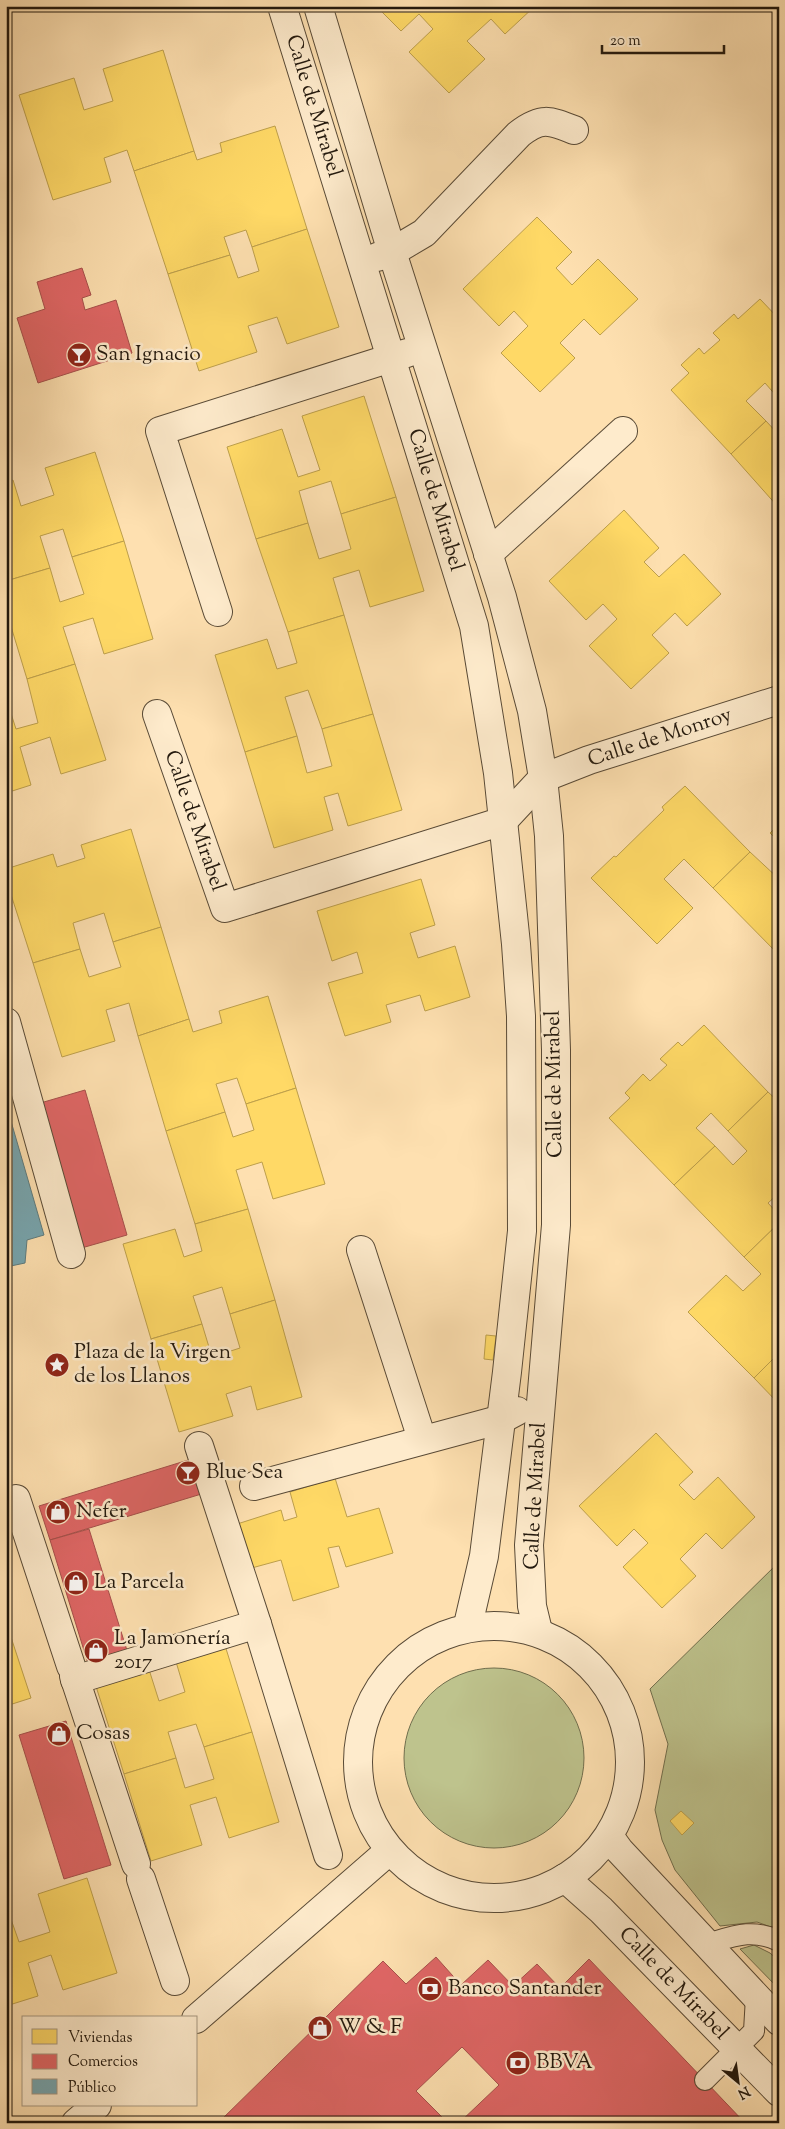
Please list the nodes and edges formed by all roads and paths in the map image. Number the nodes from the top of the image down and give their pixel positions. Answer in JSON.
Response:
{"nodes":[{"id":1,"x":282,"y":6,"type":"edge"},
{"id":2,"x":318,"y":6,"type":"edge"},
{"id":3,"x":574,"y":130,"type":"dead end"},
{"id":4,"x":392,"y":252,"type":"junction"},
{"id":5,"x":361,"y":262,"type":"junction"},
{"id":6,"x":423,"y":348,"type":"junction"},
{"id":7,"x":390,"y":358,"type":"junction"},
{"id":8,"x":623,"y":431,"type":"dead end"},
{"id":9,"x":488,"y":554,"type":"junction"},
{"id":10,"x":218,"y":612,"type":"dead end"},
{"id":11,"x":779,"y":700,"type":"edge"},
{"id":12,"x":157,"y":714,"type":"dead end"},
{"id":13,"x":543,"y":778,"type":"junction"},
{"id":14,"x":503,"y":821,"type":"junction"},
{"id":15,"x":6,"y":1022,"type":"edge"},
{"id":16,"x":361,"y":1250,"type":"dead end"},
{"id":17,"x":71,"y":1254,"type":"dead end"},
{"id":18,"x":542,"y":1390,"type":"junction"},
{"id":19,"x":502,"y":1419,"type":"junction"},
{"id":20,"x":422,"y":1439,"type":"junction"},
{"id":21,"x":199,"y":1446,"type":"dead end"},
{"id":22,"x":254,"y":1486,"type":"dead end"},
{"id":23,"x":16,"y":1499,"type":"dead end"},
{"id":24,"x":257,"y":1624,"type":"junction"},
{"id":25,"x":468,"y":1625,"type":"junction"},
{"id":26,"x":538,"y":1631,"type":"junction"},
{"id":27,"x":73,"y":1674,"type":"junction"},
{"id":28,"x":609,"y":1836,"type":"junction"},
{"id":29,"x":389,"y":1851,"type":"junction"},
{"id":30,"x":328,"y":1855,"type":"dead end"},
{"id":31,"x":566,"y":1878,"type":"junction"},
{"id":32,"x":779,"y":1941,"type":"edge"},
{"id":33,"x":707,"y":1944,"type":"junction"},
{"id":34,"x":175,"y":1981,"type":"dead end"},
{"id":35,"x":756,"y":1997,"type":"junction"},
{"id":36,"x":198,"y":2017,"type":"edge"},
{"id":37,"x":779,"y":2021,"type":"edge"},
{"id":38,"x":779,"y":2029,"type":"edge"},
{"id":39,"x":741,"y":2041,"type":"junction"},
{"id":40,"x":702,"y":2077,"type":"dead end"},
{"id":41,"x":779,"y":2092,"type":"edge"},
{"id":42,"x":95,"y":2106,"type":"edge"},
{"id":43,"x":76,"y":2123,"type":"edge"}],
"edges":[{"from":1,"to":5,"type":"street","name":"Calle de Mirabel"},
{"from":2,"to":4,"type":"street","name":"Calle de Mirabel"},
{"from":3,"to":4,"type":"street"},
{"from":4,"to":5,"type":"street"},
{"from":4,"to":6,"type":"street","name":"Calle de Mirabel"},
{"from":5,"to":7,"type":"street","name":"Calle de Mirabel"},
{"from":6,"to":7,"type":"street"},
{"from":6,"to":9,"type":"street","name":"Calle de Mirabel"},
{"from":7,"to":10,"type":"street"},
{"from":7,"to":14,"type":"street","name":"Calle de Mirabel"},
{"from":8,"to":9,"type":"street","name":"Calle de Mirabel"},
{"from":9,"to":13,"type":"street","name":"Calle de Mirabel"},
{"from":11,"to":13,"type":"street","name":"Calle de Monroy"},
{"from":12,"to":14,"type":"street","name":"Calle de Mirabel"},
{"from":13,"to":14,"type":"street","name":"Calle de Mirabel"},
{"from":13,"to":18,"type":"street","name":"Calle de Mirabel"},
{"from":14,"to":19,"type":"street","name":"Calle de Mirabel"},
{"from":15,"to":17,"type":"street"},
{"from":16,"to":20,"type":"street"},
{"from":18,"to":19,"type":"street","name":"Calle de Mirabel"},
{"from":18,"to":26,"type":"street","name":"Calle de Mirabel"},
{"from":19,"to":20,"type":"street","name":"Calle de Mirabel"},
{"from":19,"to":25,"type":"street","name":"Calle de Mirabel"},
{"from":20,"to":22,"type":"street","name":"Calle de Mirabel"},
{"from":21,"to":24,"type":"street"},
{"from":23,"to":27,"type":"street"},
{"from":24,"to":27,"type":"street"},
{"from":24,"to":30,"type":"street"},
{"from":25,"to":26,"type":"street"},
{"from":25,"to":29,"type":"street"},
{"from":26,"to":28,"type":"street"},
{"from":27,"to":34,"type":"street"},
{"from":28,"to":31,"type":"street"},
{"from":28,"to":33,"type":"street"},
{"from":29,"to":31,"type":"street"},
{"from":29,"to":36,"type":"street"},
{"from":31,"to":39,"type":"street","name":"Calle de Mirabel"},
{"from":32,"to":33,"type":"lane"},
{"from":33,"to":35,"type":"street"},
{"from":35,"to":37,"type":"street"},
{"from":35,"to":39,"type":"lane"},
{"from":38,"to":39,"type":"lane"},
{"from":39,"to":40,"type":"lane"},
{"from":39,"to":41,"type":"street","name":"Calle de Mirabel"},
{"from":42,"to":43,"type":"street"}]}
